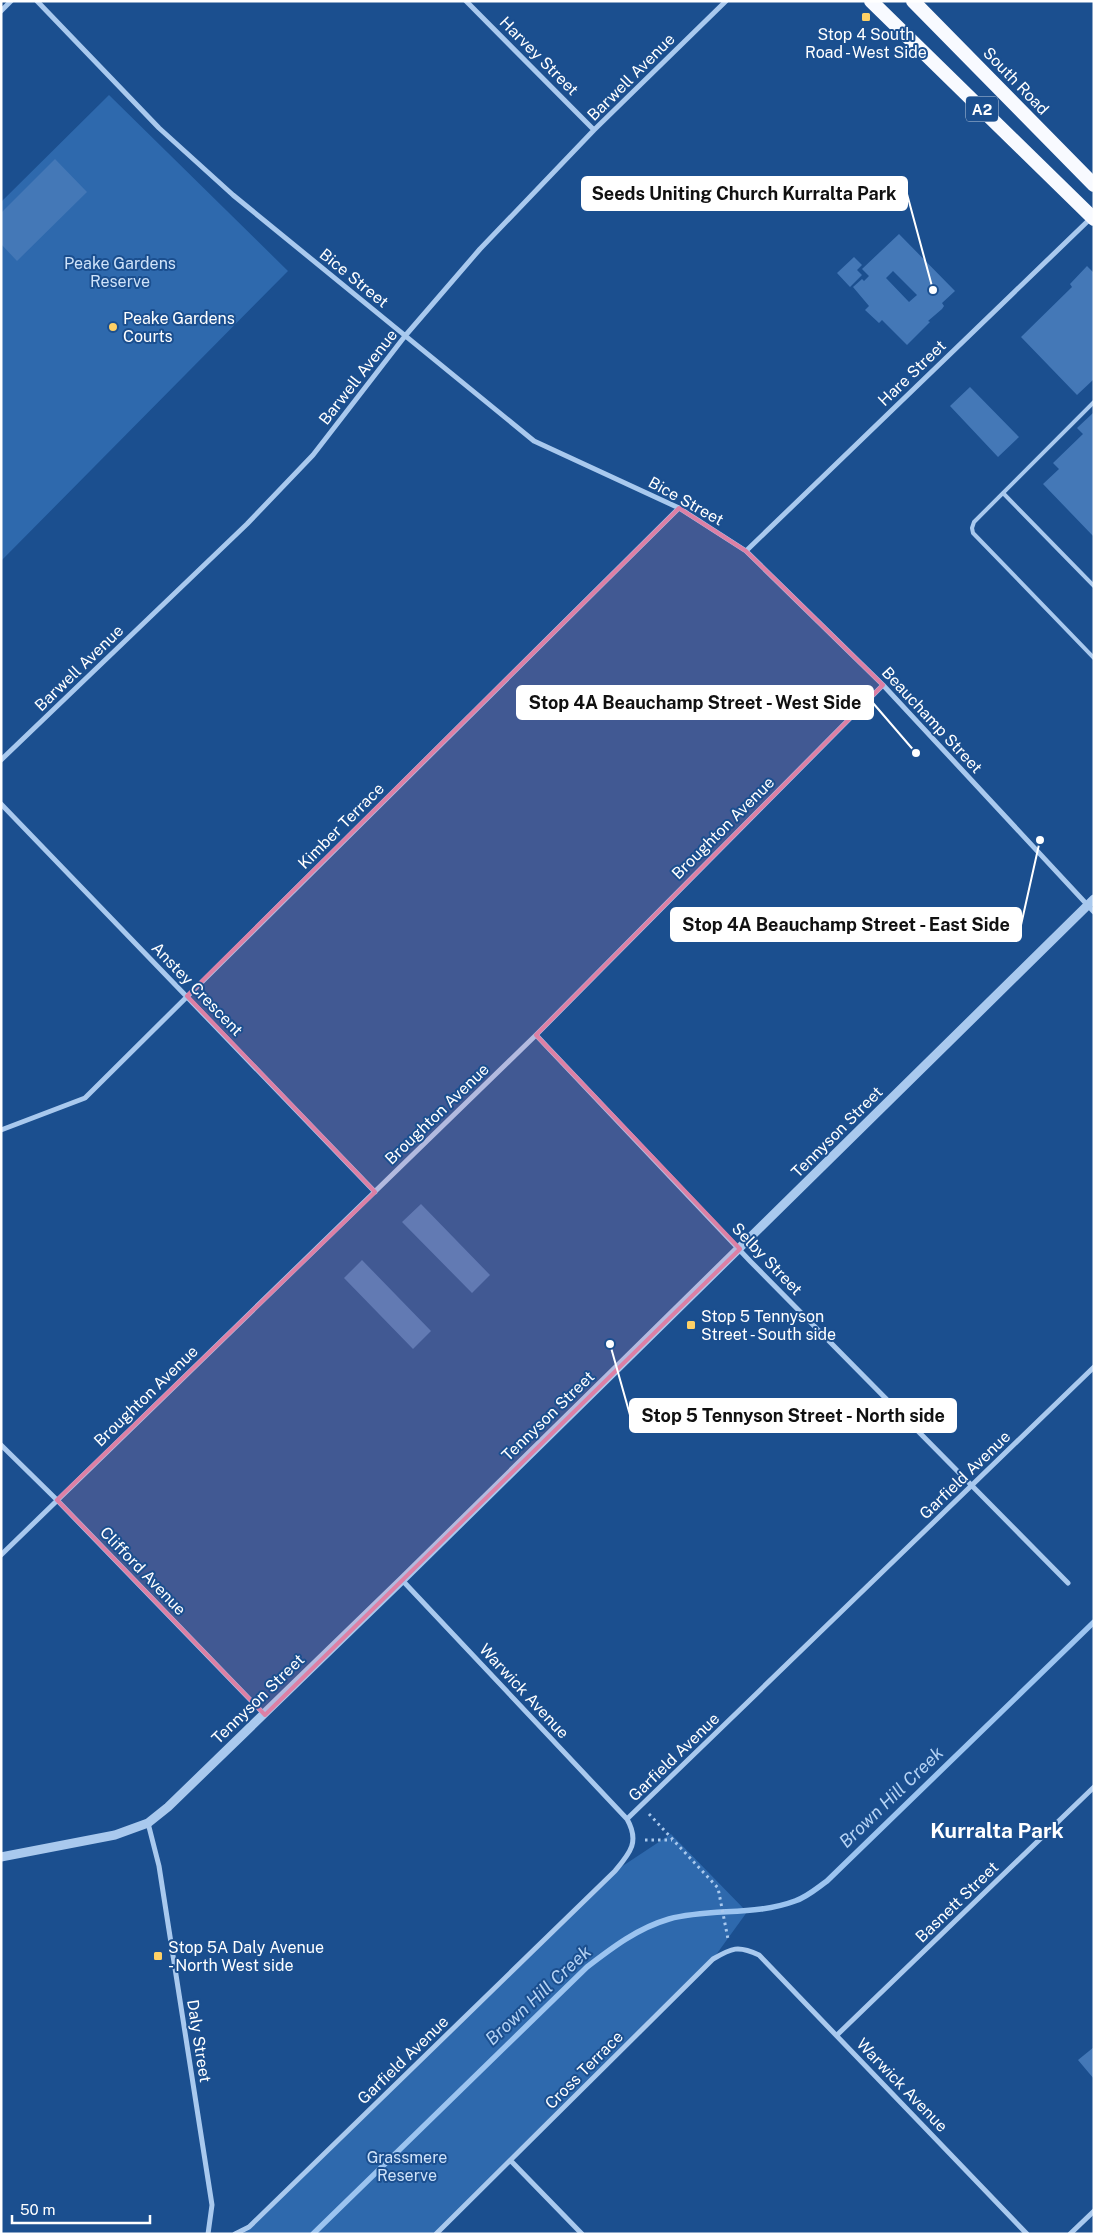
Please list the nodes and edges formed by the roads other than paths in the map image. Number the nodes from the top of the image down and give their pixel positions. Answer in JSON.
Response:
{"nodes":[{"id":1,"x":11,"y":1,"type":"edge"},
{"id":2,"x":37,"y":1,"type":"edge"},
{"id":3,"x":466,"y":1,"type":"edge"},
{"id":4,"x":726,"y":1,"type":"edge"},
{"id":5,"x":871,"y":1,"type":"edge"},
{"id":6,"x":913,"y":1,"type":"edge"},
{"id":7,"x":1,"y":11,"type":"edge"},
{"id":8,"x":594,"y":130,"type":"junction"},
{"id":9,"x":1094,"y":185,"type":"edge"},
{"id":10,"x":1093,"y":216,"type":"edge"},
{"id":11,"x":405,"y":336,"type":"junction"},
{"id":12,"x":1094,"y":402,"type":"edge"},
{"id":13,"x":1003,"y":494,"type":"junction"},
{"id":14,"x":680,"y":508,"type":"junction"},
{"id":15,"x":746,"y":551,"type":"junction"},
{"id":16,"x":1094,"y":586,"type":"edge"},
{"id":17,"x":1094,"y":658,"type":"edge"},
{"id":18,"x":883,"y":685,"type":"junction"},
{"id":19,"x":1,"y":760,"type":"edge"},
{"id":20,"x":1,"y":804,"type":"edge"},
{"id":21,"x":1092,"y":906,"type":"edge"},
{"id":22,"x":187,"y":996,"type":"junction"},
{"id":23,"x":536,"y":1035,"type":"junction"},
{"id":24,"x":1,"y":1130,"type":"edge"},
{"id":25,"x":375,"y":1192,"type":"junction"},
{"id":26,"x":740,"y":1250,"type":"junction"},
{"id":27,"x":1094,"y":1367,"type":"edge"},
{"id":28,"x":1,"y":1445,"type":"edge"},
{"id":29,"x":971,"y":1486,"type":"junction"},
{"id":30,"x":57,"y":1500,"type":"junction"},
{"id":31,"x":1,"y":1555,"type":"edge"},
{"id":32,"x":402,"y":1580,"type":"junction"},
{"id":33,"x":1068,"y":1583,"type":"dead end"},
{"id":34,"x":264,"y":1715,"type":"junction"},
{"id":35,"x":1094,"y":1787,"type":"edge"},
{"id":36,"x":626,"y":1819,"type":"junction"},
{"id":37,"x":148,"y":1823,"type":"junction"},
{"id":38,"x":1,"y":1857,"type":"edge"},
{"id":39,"x":759,"y":1955,"type":"joint"},
{"id":40,"x":837,"y":2035,"type":"junction"},
{"id":41,"x":510,"y":2161,"type":"junction"},
{"id":42,"x":1094,"y":2211,"type":"edge"},
{"id":43,"x":208,"y":2234,"type":"edge"},
{"id":44,"x":235,"y":2234,"type":"edge"},
{"id":45,"x":436,"y":2234,"type":"edge"},
{"id":46,"x":582,"y":2234,"type":"edge"},
{"id":47,"x":1027,"y":2234,"type":"edge"},
{"id":48,"x":1070,"y":2234,"type":"edge"}],
"edges":[{"from":1,"to":7,"type":"street"},
{"from":2,"to":11,"type":"street","name":"Bice Street"},
{"from":3,"to":8,"type":"street","name":"Harvey Street"},
{"from":4,"to":8,"type":"street","name":"Barwell Avenue"},
{"from":5,"to":10,"type":"highway","number":"A2"},
{"from":6,"to":9,"type":"highway","name":"South Road","number":"A2"},
{"from":8,"to":11,"type":"street","name":"Barwell Avenue"},
{"from":10,"to":15,"type":"street","name":"Hare Street"},
{"from":11,"to":14,"type":"street","name":"Bice Street"},
{"from":11,"to":19,"type":"street","name":"Barwell Avenue"},
{"from":12,"to":13,"type":"lane"},
{"from":13,"to":16,"type":"lane"},
{"from":13,"to":17,"type":"lane"},
{"from":14,"to":15,"type":"street","name":"Bice Street"},
{"from":14,"to":22,"type":"street","name":"Kimber Terrace"},
{"from":15,"to":18,"type":"street","name":"Beauchamp Street"},
{"from":18,"to":21,"type":"street","name":"Beauchamp Street"},
{"from":18,"to":23,"type":"street","name":"Broughton Avenue"},
{"from":20,"to":22,"type":"street","name":"Anstey Crescent"},
{"from":21,"to":26,"type":"street","name":"Tennyson Street"},
{"from":22,"to":24,"type":"street","name":"Kimber Terrace"},
{"from":22,"to":25,"type":"street","name":"Anstey Crescent"},
{"from":23,"to":25,"type":"street","name":"Broughton Avenue"},
{"from":23,"to":26,"type":"street","name":"Selby Street"},
{"from":25,"to":30,"type":"street","name":"Broughton Avenue"},
{"from":26,"to":29,"type":"street","name":"Selby Street"},
{"from":26,"to":32,"type":"street","name":"Tennyson Street"},
{"from":27,"to":29,"type":"street","name":"Garfield Avenue"},
{"from":28,"to":30,"type":"street","name":"Clifford Avenue"},
{"from":29,"to":33,"type":"street","name":"Selby Street"},
{"from":29,"to":36,"type":"street","name":"Garfield Avenue"},
{"from":30,"to":31,"type":"street","name":"Broughton Avenue"},
{"from":30,"to":34,"type":"street","name":"Clifford Avenue"},
{"from":32,"to":34,"type":"street","name":"Tennyson Street"},
{"from":32,"to":36,"type":"street","name":"Warwick Avenue"},
{"from":34,"to":37,"type":"street","name":"Tennyson Street"},
{"from":35,"to":40,"type":"street","name":"Basnett Street"},
{"from":36,"to":44,"type":"street","name":"Garfield Avenue"},
{"from":37,"to":38,"type":"street","name":"Tennyson Street"},
{"from":37,"to":43,"type":"street","name":"Daly Street"},
{"from":39,"to":40,"type":"street","name":"Warwick Avenue"},
{"from":39,"to":41,"type":"street","name":"Cross Terrace"},
{"from":40,"to":47,"type":"street","name":"Warwick Avenue"},
{"from":41,"to":45,"type":"street","name":"Cross Terrace"},
{"from":41,"to":46,"type":"street"},
{"from":42,"to":48,"type":"street"}]}
